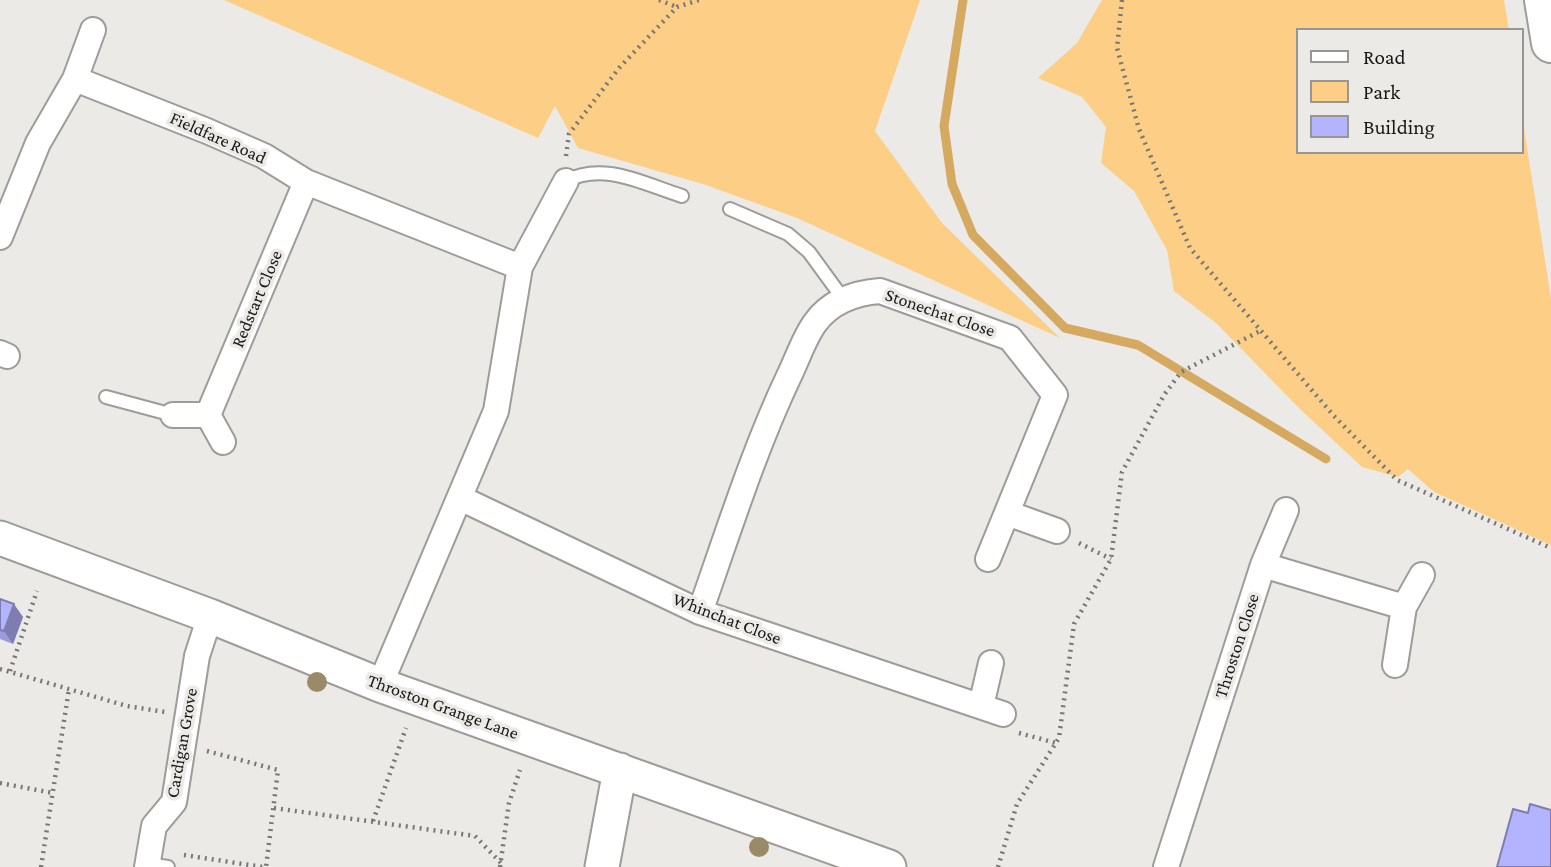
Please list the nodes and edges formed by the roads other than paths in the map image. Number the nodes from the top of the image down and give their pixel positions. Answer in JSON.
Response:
{"nodes":[{"id":1,"x":1544,"y":0,"type":"edge"},
{"id":2,"x":93,"y":30,"type":"dead end"},
{"id":3,"x":1551,"y":43,"type":"edge"},
{"id":4,"x":75,"y":79,"type":"junction"},
{"id":5,"x":566,"y":181,"type":"joint"},
{"id":6,"x":306,"y":182,"type":"junction"},
{"id":7,"x":682,"y":196,"type":"dead end"},
{"id":8,"x":730,"y":209,"type":"dead end"},
{"id":9,"x":0,"y":237,"type":"edge"},
{"id":10,"x":520,"y":267,"type":"junction"},
{"id":11,"x":844,"y":300,"type":"junction"},
{"id":12,"x":106,"y":397,"type":"dead end"},
{"id":13,"x":173,"y":415,"type":"joint"},
{"id":14,"x":208,"y":415,"type":"junction"},
{"id":15,"x":223,"y":442,"type":"dead end"},
{"id":16,"x":460,"y":498,"type":"junction"},
{"id":17,"x":1286,"y":510,"type":"dead end"},
{"id":18,"x":1007,"y":513,"type":"junction"},
{"id":19,"x":1057,"y":531,"type":"road end"},
{"id":20,"x":0,"y":538,"type":"edge"},
{"id":21,"x":988,"y":559,"type":"dead end"},
{"id":22,"x":1263,"y":565,"type":"junction"},
{"id":23,"x":1422,"y":575,"type":"dead end"},
{"id":24,"x":1404,"y":607,"type":"junction"},
{"id":25,"x":700,"y":612,"type":"junction"},
{"id":26,"x":210,"y":616,"type":"junction"},
{"id":27,"x":991,"y":663,"type":"dead end"},
{"id":28,"x":1395,"y":665,"type":"dead end"},
{"id":29,"x":380,"y":685,"type":"junction"},
{"id":30,"x":620,"y":770,"type":"junction"},
{"id":31,"x":153,"y":862,"type":"edge"},
{"id":32,"x":602,"y":867,"type":"edge"},
{"id":33,"x":890,"y":867,"type":"edge"},
{"id":34,"x":1166,"y":867,"type":"edge"}],
"edges":[{"from":1,"to":3,"type":"highway"},
{"from":2,"to":4,"type":"street"},
{"from":4,"to":6,"type":"street","name":"Fieldfare Road"},
{"from":4,"to":9,"type":"street"},
{"from":5,"to":7,"type":"lane"},
{"from":5,"to":10,"type":"street"},
{"from":6,"to":10,"type":"street","name":"Fieldfare Road"},
{"from":6,"to":14,"type":"street","name":"Redstart Close"},
{"from":8,"to":11,"type":"lane"},
{"from":10,"to":16,"type":"street"},
{"from":11,"to":18,"type":"street","name":"Stonechat Close"},
{"from":11,"to":25,"type":"street","name":"Stonechat Close"},
{"from":12,"to":13,"type":"lane"},
{"from":13,"to":14,"type":"street"},
{"from":14,"to":15,"type":"street"},
{"from":16,"to":25,"type":"street","name":"Whinchat Close"},
{"from":16,"to":29,"type":"street"},
{"from":17,"to":22,"type":"street","name":"Throston Close"},
{"from":18,"to":19,"type":"street"},
{"from":18,"to":21,"type":"street","name":"Stonechat Close"},
{"from":20,"to":26,"type":"street","name":"Throston Grange Lane"},
{"from":22,"to":24,"type":"street"},
{"from":22,"to":34,"type":"street","name":"Throston Close"},
{"from":23,"to":24,"type":"street"},
{"from":24,"to":28,"type":"street"},
{"from":25,"to":27,"type":"street","name":"Whinchat Close"},
{"from":26,"to":29,"type":"street","name":"Throston Grange Lane"},
{"from":26,"to":31,"type":"street","name":"Cardigan Grove"},
{"from":29,"to":30,"type":"street","name":"Throston Grange Lane"},
{"from":30,"to":32,"type":"street"},
{"from":30,"to":33,"type":"street","name":"Throston Grange Lane"}]}
